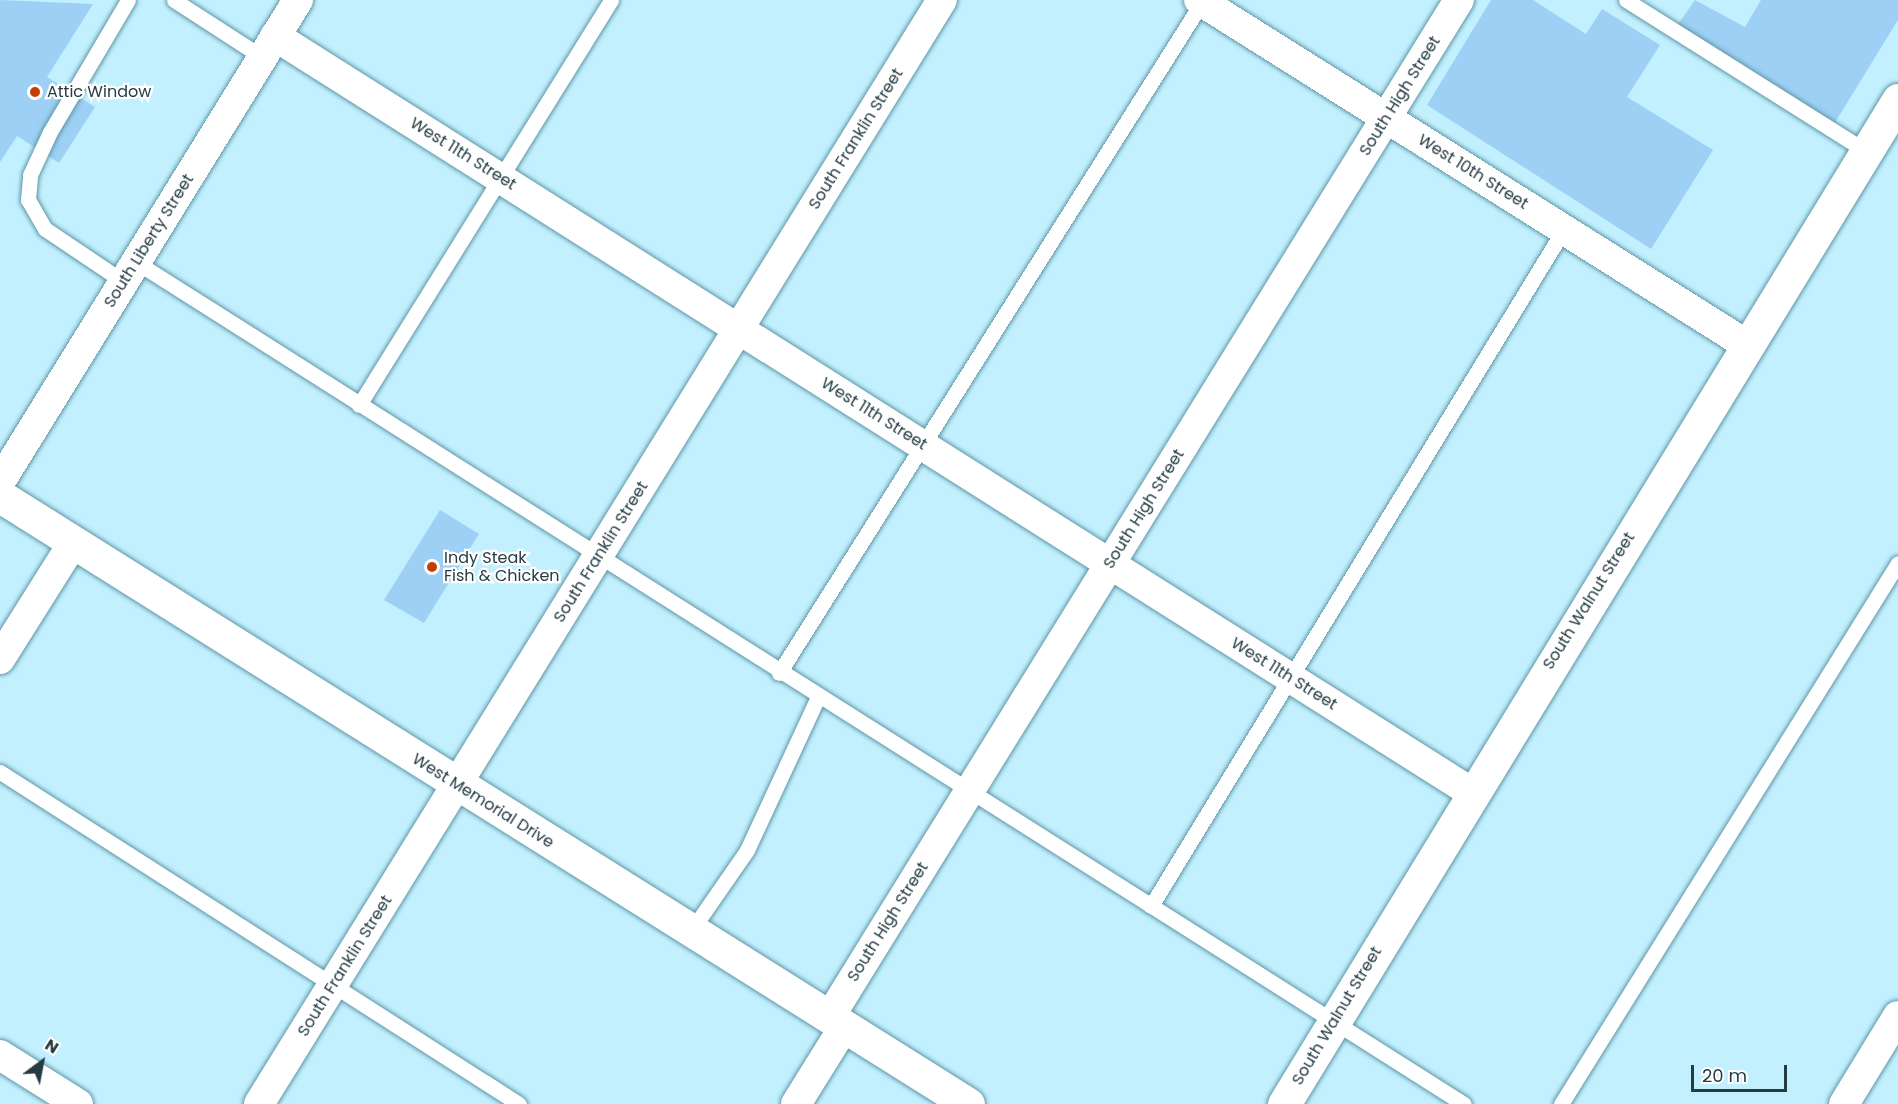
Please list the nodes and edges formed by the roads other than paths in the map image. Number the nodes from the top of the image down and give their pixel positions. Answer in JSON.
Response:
{"nodes":[{"id":1,"x":128,"y":0,"type":"edge"},
{"id":2,"x":174,"y":0,"type":"edge"},
{"id":3,"x":298,"y":0,"type":"edge"},
{"id":4,"x":611,"y":0,"type":"edge"},
{"id":5,"x":942,"y":0,"type":"edge"},
{"id":6,"x":1459,"y":0,"type":"edge"},
{"id":7,"x":1626,"y":0,"type":"edge"},
{"id":8,"x":1200,"y":1,"type":"edge"},
{"id":9,"x":269,"y":46,"type":"junction"},
{"id":10,"x":1898,"y":100,"type":"edge"},
{"id":11,"x":1388,"y":118,"type":"junction"},
{"id":12,"x":1866,"y":151,"type":"junction"},
{"id":13,"x":501,"y":178,"type":"junction"},
{"id":14,"x":1564,"y":229,"type":"junction"},
{"id":15,"x":130,"y":272,"type":"junction"},
{"id":16,"x":739,"y":328,"type":"junction"},
{"id":17,"x":1747,"y":345,"type":"junction"},
{"id":18,"x":359,"y":405,"type":"junction"},
{"id":19,"x":920,"y":443,"type":"junction"},
{"id":20,"x":0,"y":483,"type":"edge"},
{"id":21,"x":0,"y":496,"type":"edge"},
{"id":22,"x":73,"y":543,"type":"junction"},
{"id":23,"x":597,"y":558,"type":"junction"},
{"id":24,"x":1898,"y":563,"type":"edge"},
{"id":25,"x":1109,"y":564,"type":"junction"},
{"id":26,"x":0,"y":659,"type":"edge"},
{"id":27,"x":778,"y":673,"type":"junction"},
{"id":28,"x":1292,"y":680,"type":"junction"},
{"id":29,"x":818,"y":697,"type":"junction"},
{"id":30,"x":0,"y":772,"type":"edge"},
{"id":31,"x":458,"y":785,"type":"junction"},
{"id":32,"x":1471,"y":792,"type":"junction"},
{"id":33,"x":968,"y":793,"type":"junction"},
{"id":34,"x":1151,"y":906,"type":"junction"},
{"id":35,"x":691,"y":931,"type":"junction"},
{"id":36,"x":333,"y":985,"type":"junction"},
{"id":37,"x":1898,"y":1016,"type":"edge"},
{"id":38,"x":1334,"y":1021,"type":"junction"},
{"id":39,"x":836,"y":1023,"type":"junction"},
{"id":40,"x":0,"y":1055,"type":"edge"},
{"id":41,"x":78,"y":1104,"type":"edge"},
{"id":42,"x":259,"y":1104,"type":"edge"},
{"id":43,"x":519,"y":1104,"type":"edge"},
{"id":44,"x":796,"y":1104,"type":"edge"},
{"id":45,"x":968,"y":1104,"type":"edge"},
{"id":46,"x":1284,"y":1104,"type":"edge"},
{"id":47,"x":1464,"y":1104,"type":"edge"},
{"id":48,"x":1561,"y":1104,"type":"edge"},
{"id":49,"x":1844,"y":1104,"type":"edge"}],
"edges":[{"from":1,"to":15,"type":"lane"},
{"from":2,"to":9,"type":"lane"},
{"from":3,"to":9,"type":"street","name":"South Liberty Street"},
{"from":4,"to":13,"type":"lane"},
{"from":5,"to":16,"type":"street","name":"South Franklin Street"},
{"from":6,"to":11,"type":"street","name":"South High Street"},
{"from":7,"to":12,"type":"lane"},
{"from":8,"to":11,"type":"street","name":"West 10th Street"},
{"from":8,"to":19,"type":"lane"},
{"from":9,"to":13,"type":"street","name":"West 11th Street"},
{"from":9,"to":15,"type":"street","name":"South Liberty Street"},
{"from":10,"to":12,"type":"main road","name":"South Walnut Street"},
{"from":11,"to":14,"type":"street","name":"West 10th Street"},
{"from":11,"to":25,"type":"street","name":"South High Street"},
{"from":12,"to":17,"type":"main road","name":"South Walnut Street"},
{"from":13,"to":16,"type":"street","name":"West 11th Street"},
{"from":13,"to":18,"type":"lane"},
{"from":14,"to":17,"type":"street","name":"West 10th Street"},
{"from":14,"to":28,"type":"lane"},
{"from":15,"to":18,"type":"lane"},
{"from":15,"to":20,"type":"street","name":"South Liberty Street"},
{"from":16,"to":19,"type":"street","name":"West 11th Street"},
{"from":16,"to":23,"type":"street","name":"South Franklin Street"},
{"from":17,"to":32,"type":"main road","name":"South Walnut Street"},
{"from":18,"to":23,"type":"lane"},
{"from":19,"to":25,"type":"street","name":"West 11th Street"},
{"from":19,"to":27,"type":"lane"},
{"from":21,"to":22,"type":"main road","name":"West Memorial Drive"},
{"from":22,"to":26,"type":"street"},
{"from":22,"to":31,"type":"main road","name":"West Memorial Drive"},
{"from":23,"to":27,"type":"lane"},
{"from":23,"to":31,"type":"street","name":"South Franklin Street"},
{"from":24,"to":48,"type":"lane"},
{"from":25,"to":28,"type":"street","name":"West 11th Street"},
{"from":25,"to":33,"type":"street","name":"South High Street"},
{"from":27,"to":29,"type":"lane"},
{"from":28,"to":32,"type":"street","name":"West 11th Street"},
{"from":28,"to":34,"type":"lane"},
{"from":29,"to":33,"type":"lane"},
{"from":29,"to":35,"type":"lane"},
{"from":30,"to":36,"type":"lane"},
{"from":31,"to":35,"type":"main road","name":"West Memorial Drive"},
{"from":31,"to":36,"type":"street","name":"South Franklin Street"},
{"from":32,"to":38,"type":"main road","name":"South Walnut Street"},
{"from":33,"to":34,"type":"lane"},
{"from":33,"to":39,"type":"street","name":"South High Street"},
{"from":34,"to":38,"type":"lane"},
{"from":35,"to":39,"type":"main road","name":"West Memorial Drive"},
{"from":36,"to":42,"type":"street","name":"South Franklin Street"},
{"from":36,"to":43,"type":"lane"},
{"from":37,"to":49,"type":"street"},
{"from":38,"to":46,"type":"main road","name":"South Walnut Street"},
{"from":38,"to":47,"type":"lane"},
{"from":39,"to":44,"type":"street","name":"South High Street"},
{"from":39,"to":45,"type":"main road","name":"West Memorial Drive"},
{"from":40,"to":41,"type":"street"}]}
